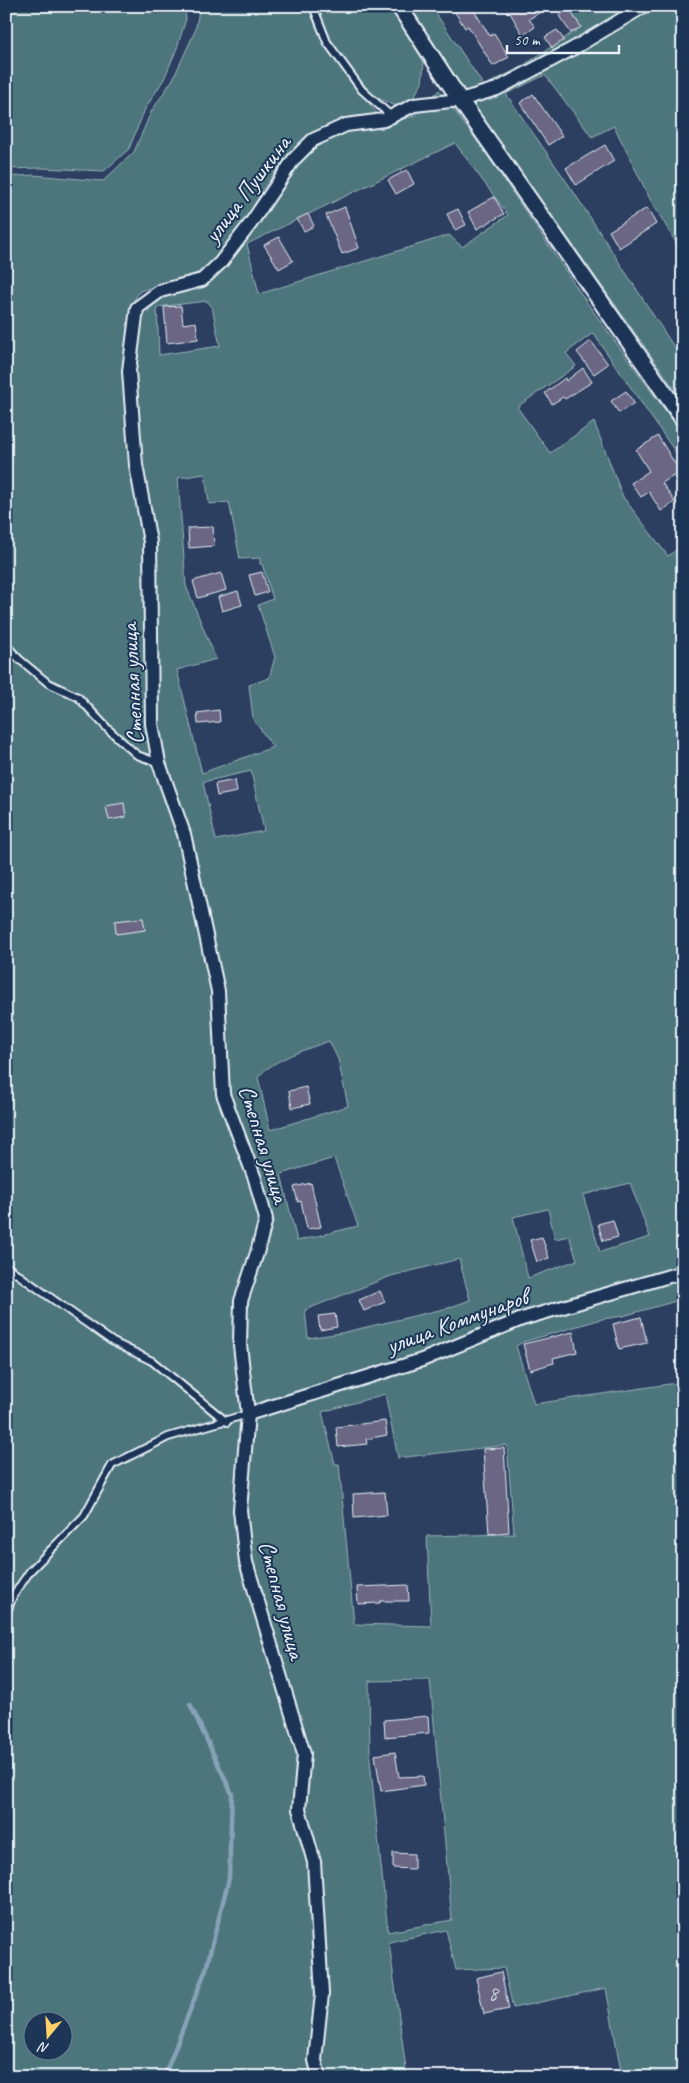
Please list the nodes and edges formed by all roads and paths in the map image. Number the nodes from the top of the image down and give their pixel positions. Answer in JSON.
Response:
{"nodes":[{"id":1,"x":313,"y":6,"type":"edge"},
{"id":2,"x":399,"y":6,"type":"edge"},
{"id":3,"x":644,"y":6,"type":"edge"},
{"id":4,"x":460,"y":100,"type":"junction"},
{"id":5,"x":391,"y":116,"type":"junction"},
{"id":6,"x":137,"y":308,"type":"joint"},
{"id":7,"x":683,"y":419,"type":"edge"},
{"id":8,"x":6,"y":645,"type":"edge"},
{"id":9,"x":159,"y":763,"type":"junction"},
{"id":10,"x":6,"y":1266,"type":"edge"},
{"id":11,"x":683,"y":1272,"type":"edge"},
{"id":12,"x":248,"y":1414,"type":"junction"},
{"id":13,"x":227,"y":1422,"type":"junction"},
{"id":14,"x":6,"y":1614,"type":"edge"},
{"id":15,"x":318,"y":2077,"type":"edge"}],
"edges":[{"from":1,"to":5,"type":"lane"},
{"from":2,"to":4,"type":"street"},
{"from":3,"to":4,"type":"street","name":"улица Пушкина"},
{"from":4,"to":5,"type":"street","name":"улица Пушкина"},
{"from":4,"to":7,"type":"street"},
{"from":5,"to":6,"type":"street","name":"улица Пушкина"},
{"from":6,"to":9,"type":"street","name":"Степная улица"},
{"from":8,"to":9,"type":"lane"},
{"from":9,"to":12,"type":"street","name":"Степная улица"},
{"from":10,"to":13,"type":"lane"},
{"from":11,"to":12,"type":"street","name":"улица Коммунаров"},
{"from":12,"to":13,"type":"lane"},
{"from":12,"to":15,"type":"street","name":"Степная улица"},
{"from":13,"to":14,"type":"lane"}]}
